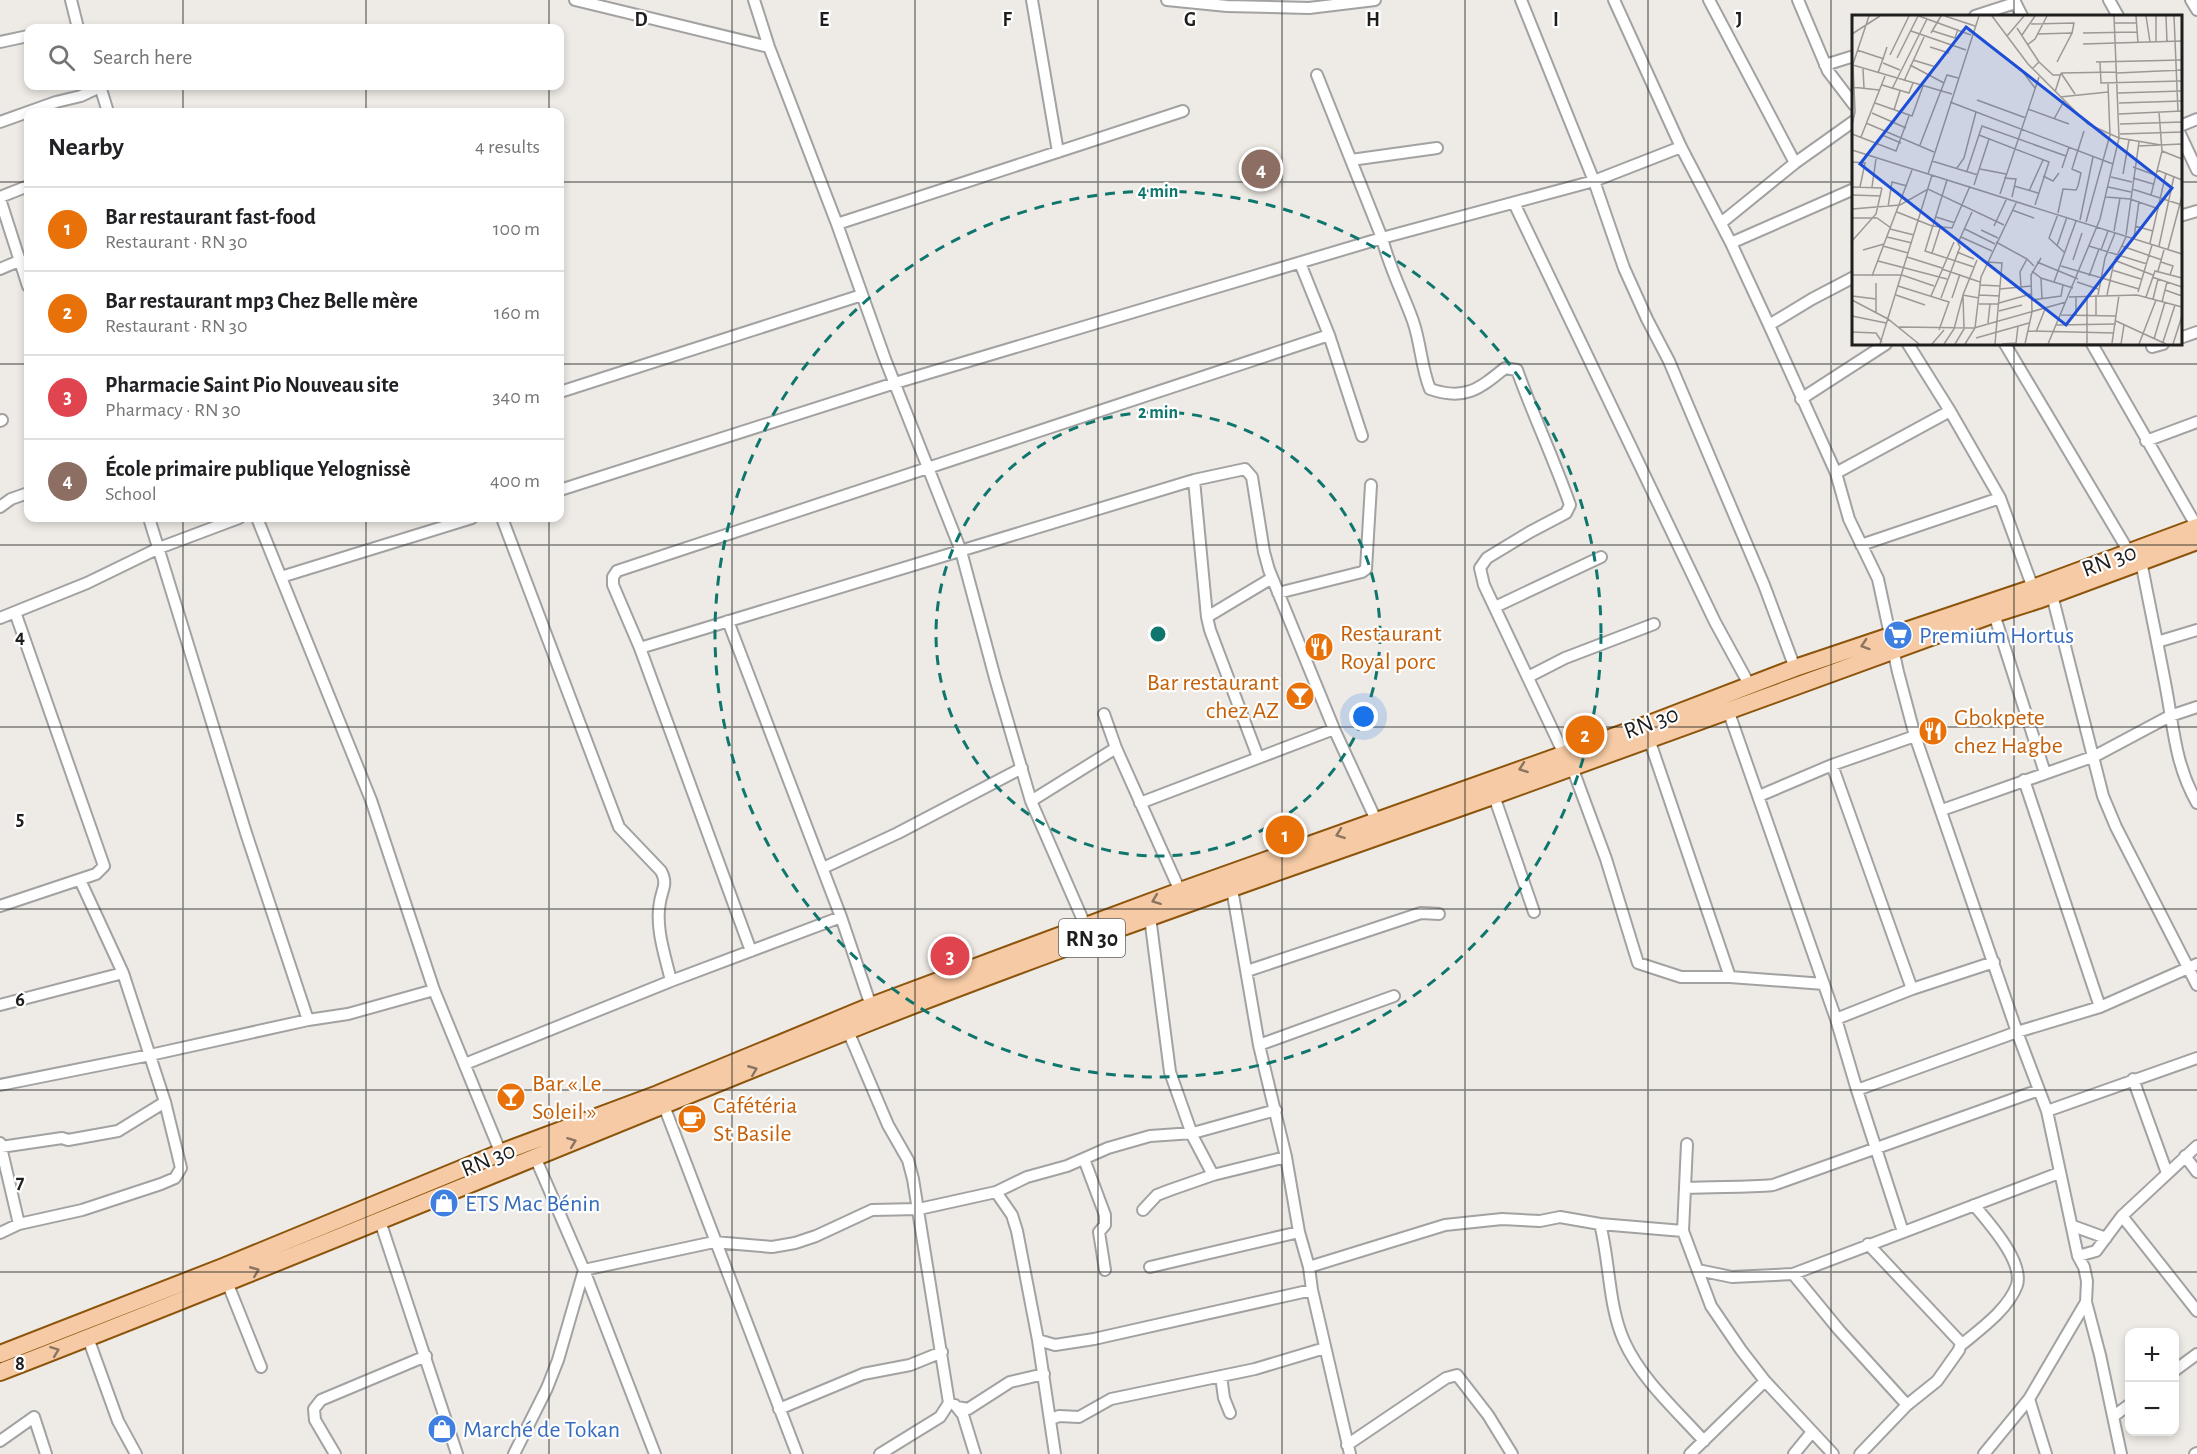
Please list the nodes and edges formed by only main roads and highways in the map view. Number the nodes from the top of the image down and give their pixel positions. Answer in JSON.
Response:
{"nodes":[{"id":1,"x":2197,"y":527,"type":"edge"},
{"id":2,"x":2197,"y":541,"type":"edge"},
{"id":3,"x":2135,"y":556,"type":"junction"},
{"id":4,"x":1891,"y":644,"type":"junction"},
{"id":5,"x":1568,"y":760,"type":"junction"},
{"id":6,"x":503,"y":1160,"type":"junction"},
{"id":7,"x":0,"y":1354,"type":"edge"},
{"id":8,"x":0,"y":1372,"type":"edge"}],
"edges":[{"from":1,"to":3,"type":"main road","name":"RN 30","number":"RN 30"},
{"from":2,"to":3,"type":"main road","number":"RN 30"},
{"from":3,"to":4,"type":"main road","name":"RN 30","number":"RN 30"},
{"from":3,"to":4,"type":"main road","number":"RN 30"},
{"from":4,"to":5,"type":"main road","number":"RN 30"},
{"from":4,"to":5,"type":"main road","name":"RN 30","number":"RN 30","one_way":true},
{"from":5,"to":6,"type":"main road","name":"RN 30","number":"RN 30","one_way":true},
{"from":6,"to":5,"type":"main road","number":"RN 30","one_way":true},
{"from":6,"to":7,"type":"main road","name":"RN 30","number":"RN 30"},
{"from":8,"to":6,"type":"main road","number":"RN 30","one_way":true}]}
